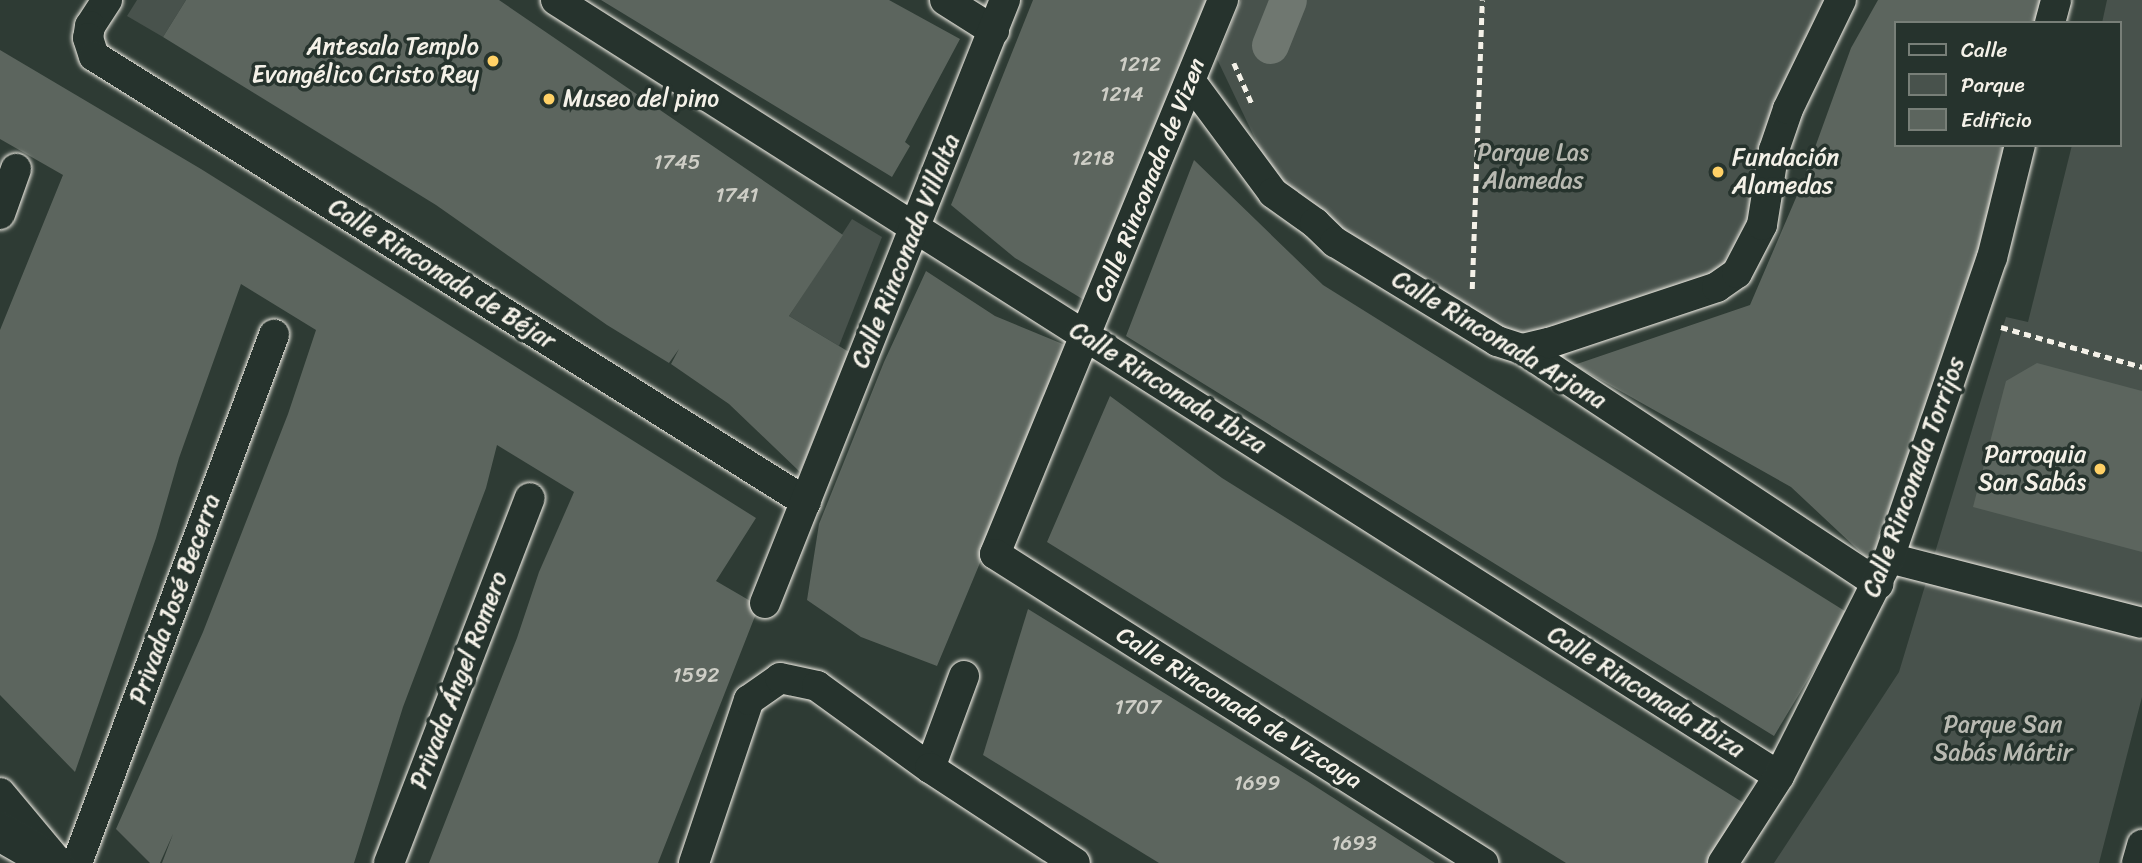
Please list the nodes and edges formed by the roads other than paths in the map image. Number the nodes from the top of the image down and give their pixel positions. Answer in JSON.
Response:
{"nodes":[{"id":1,"x":107,"y":0,"type":"edge"},
{"id":2,"x":556,"y":0,"type":"edge"},
{"id":3,"x":945,"y":0,"type":"edge"},
{"id":4,"x":1005,"y":0,"type":"edge"},
{"id":5,"x":1223,"y":0,"type":"edge"},
{"id":6,"x":1841,"y":0,"type":"edge"},
{"id":7,"x":2056,"y":0,"type":"edge"},
{"id":8,"x":2051,"y":21,"type":"edge"},
{"id":9,"x":994,"y":31,"type":"junction"},
{"id":10,"x":1191,"y":82,"type":"junction"},
{"id":11,"x":2020,"y":147,"type":"edge"},
{"id":12,"x":16,"y":169,"type":"dead end"},
{"id":13,"x":0,"y":214,"type":"edge"},
{"id":14,"x":915,"y":228,"type":"junction"},
{"id":15,"x":274,"y":335,"type":"dead end"},
{"id":16,"x":1087,"y":336,"type":"junction"},
{"id":17,"x":1522,"y":349,"type":"junction"},
{"id":18,"x":530,"y":498,"type":"dead end"},
{"id":19,"x":806,"y":502,"type":"junction"},
{"id":20,"x":995,"y":554,"type":"joint"},
{"id":21,"x":1884,"y":571,"type":"junction"},
{"id":22,"x":765,"y":603,"type":"dead end"},
{"id":23,"x":2142,"y":624,"type":"edge"},
{"id":24,"x":964,"y":676,"type":"dead end"},
{"id":25,"x":930,"y":768,"type":"junction"},
{"id":26,"x":1779,"y":776,"type":"junction"},
{"id":27,"x":0,"y":793,"type":"edge"},
{"id":28,"x":0,"y":832,"type":"edge"},
{"id":29,"x":2142,"y":845,"type":"edge"},
{"id":30,"x":56,"y":863,"type":"edge"},
{"id":31,"x":77,"y":863,"type":"edge"},
{"id":32,"x":389,"y":863,"type":"edge"},
{"id":33,"x":694,"y":863,"type":"edge"},
{"id":34,"x":1075,"y":863,"type":"edge"},
{"id":35,"x":1483,"y":863,"type":"edge"},
{"id":36,"x":1723,"y":863,"type":"edge"},
{"id":37,"x":2137,"y":863,"type":"edge"}],
"edges":[{"from":1,"to":19,"type":"street","name":"Calle Rinconada de Béjar"},
{"from":2,"to":14,"type":"street","name":"Calle Rinconada Ibiza"},
{"from":3,"to":9,"type":"street"},
{"from":4,"to":9,"type":"street","name":"Calle Rinconada Villalta"},
{"from":5,"to":10,"type":"street","name":"Calle Rinconada de Vizen"},
{"from":6,"to":17,"type":"street"},
{"from":7,"to":8,"type":"street"},
{"from":9,"to":14,"type":"street","name":"Calle Rinconada Villalta"},
{"from":10,"to":16,"type":"street","name":"Calle Rinconada de Vizen"},
{"from":10,"to":17,"type":"street","name":"Calle Rinconada Arjona"},
{"from":11,"to":21,"type":"street","name":"Calle Rinconada Torrijos"},
{"from":12,"to":13,"type":"street"},
{"from":14,"to":16,"type":"street","name":"Calle Rinconada Ibiza"},
{"from":14,"to":19,"type":"street","name":"Calle Rinconada Villalta"},
{"from":15,"to":31,"type":"street","name":"Privada José Becerra"},
{"from":16,"to":20,"type":"street","name":"Calle Rinconada de Vizen"},
{"from":16,"to":26,"type":"street","name":"Calle Rinconada Ibiza"},
{"from":17,"to":21,"type":"street","name":"Calle Rinconada Arjona"},
{"from":18,"to":32,"type":"street","name":"Privada Ángel Romero"},
{"from":19,"to":22,"type":"street","name":"Calle Rinconada Villalta"},
{"from":20,"to":35,"type":"street","name":"Calle Rinconada de Vizcaya"},
{"from":21,"to":23,"type":"street","name":"Calle Rinconada Arjona"},
{"from":21,"to":26,"type":"street","name":"Calle Rinconada Torrijos"},
{"from":24,"to":25,"type":"street"},
{"from":25,"to":33,"type":"street"},
{"from":25,"to":34,"type":"street"},
{"from":26,"to":36,"type":"street","name":"Calle Rinconada Torrijos"},
{"from":27,"to":30,"type":"street"},
{"from":28,"to":30,"type":"main road"},
{"from":29,"to":37,"type":"street"}]}
